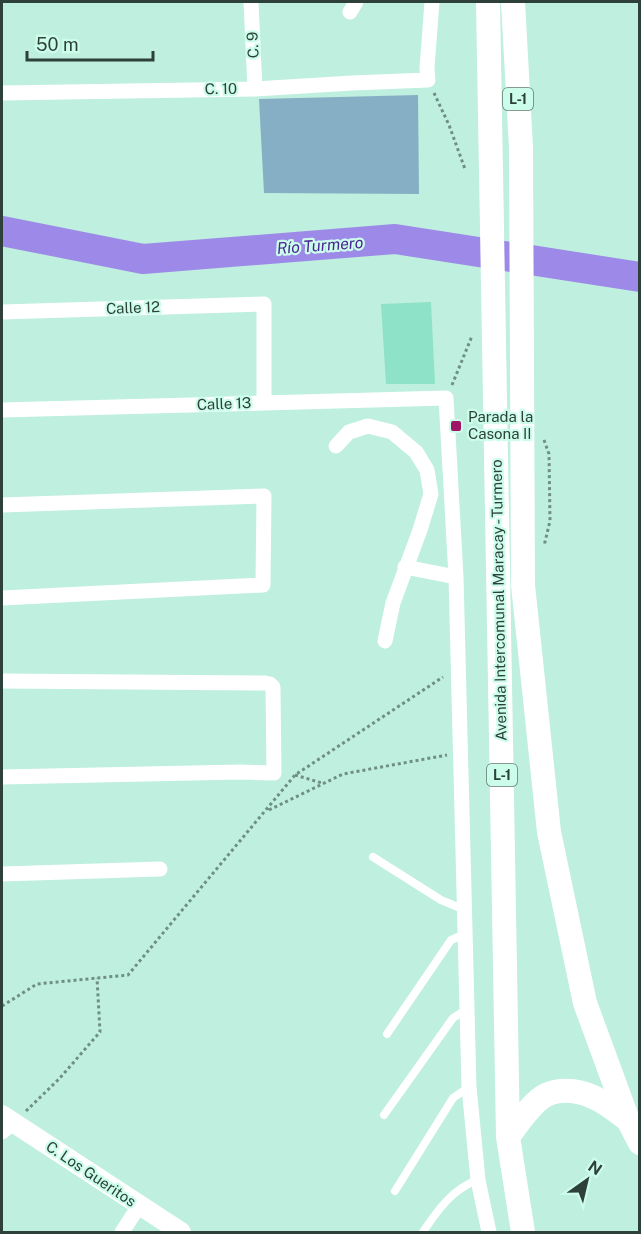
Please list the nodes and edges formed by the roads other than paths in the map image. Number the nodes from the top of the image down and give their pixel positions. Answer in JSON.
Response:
{"nodes":[{"id":1,"x":251,"y":2,"type":"edge"},
{"id":2,"x":432,"y":2,"type":"edge"},
{"id":3,"x":488,"y":2,"type":"edge"},
{"id":4,"x":513,"y":2,"type":"edge"},
{"id":5,"x":255,"y":89,"type":"junction"},
{"id":6,"x":2,"y":93,"type":"edge"},
{"id":7,"x":2,"y":312,"type":"edge"},
{"id":8,"x":264,"y":403,"type":"junction"},
{"id":9,"x":2,"y":410,"type":"edge"},
{"id":10,"x":336,"y":446,"type":"dead end"},
{"id":11,"x":2,"y":505,"type":"edge"},
{"id":12,"x":405,"y":567,"type":"junction"},
{"id":13,"x":456,"y":578,"type":"junction"},
{"id":14,"x":2,"y":598,"type":"edge"},
{"id":15,"x":385,"y":641,"type":"dead end"},
{"id":16,"x":2,"y":681,"type":"edge"},
{"id":17,"x":2,"y":777,"type":"edge"},
{"id":18,"x":374,"y":857,"type":"dead end"},
{"id":19,"x":160,"y":869,"type":"dead end"},
{"id":20,"x":2,"y":874,"type":"edge"},
{"id":21,"x":465,"y":910,"type":"junction"},
{"id":22,"x":465,"y":934,"type":"junction"},
{"id":23,"x":467,"y":1009,"type":"junction"},
{"id":24,"x":387,"y":1034,"type":"dead end"},
{"id":25,"x":469,"y":1087,"type":"junction"},
{"id":26,"x":384,"y":1115,"type":"dead end"},
{"id":27,"x":628,"y":1120,"type":"junction"},
{"id":28,"x":6,"y":1123,"type":"edge"},
{"id":29,"x":508,"y":1137,"type":"junction"},
{"id":30,"x":639,"y":1143,"type":"edge"},
{"id":31,"x":478,"y":1180,"type":"junction"},
{"id":32,"x":395,"y":1191,"type":"dead end"},
{"id":33,"x":139,"y":1206,"type":"junction"},
{"id":34,"x":122,"y":1233,"type":"edge"},
{"id":35,"x":181,"y":1233,"type":"edge"},
{"id":36,"x":423,"y":1233,"type":"edge"},
{"id":37,"x":489,"y":1233,"type":"edge"},
{"id":38,"x":523,"y":1233,"type":"edge"}],
"edges":[{"from":1,"to":5,"type":"street","name":"C. 9"},
{"from":2,"to":5,"type":"street","name":"C. 10"},
{"from":3,"to":29,"type":"main road","name":"Avenida Intercomunal Maracay - Turmero","number":"L-1"},
{"from":4,"to":27,"type":"main road","name":"Avenida Intercomunal Maracay - Turmero","number":"L-1"},
{"from":5,"to":6,"type":"street","name":"C. 10"},
{"from":7,"to":8,"type":"street","name":"Calle 12"},
{"from":8,"to":9,"type":"street","name":"Calle 13"},
{"from":8,"to":13,"type":"street","name":"Calle 13"},
{"from":10,"to":12,"type":"street"},
{"from":11,"to":14,"type":"street"},
{"from":12,"to":13,"type":"street"},
{"from":12,"to":15,"type":"street"},
{"from":13,"to":21,"type":"street"},
{"from":16,"to":17,"type":"street"},
{"from":18,"to":21,"type":"lane"},
{"from":19,"to":20,"type":"street"},
{"from":21,"to":22,"type":"street"},
{"from":22,"to":23,"type":"street"},
{"from":22,"to":24,"type":"lane"},
{"from":23,"to":25,"type":"street"},
{"from":23,"to":26,"type":"lane"},
{"from":25,"to":31,"type":"street"},
{"from":25,"to":32,"type":"lane"},
{"from":27,"to":29,"type":"main road"},
{"from":27,"to":30,"type":"main road","name":"Avenida Intercomunal Maracay - Turmero","number":"L-1"},
{"from":28,"to":33,"type":"street","name":"C. Los Gueritos"},
{"from":29,"to":38,"type":"main road","name":"Avenida Intercomunal Maracay - Turmero","number":"L-1"},
{"from":31,"to":36,"type":"lane"},
{"from":31,"to":37,"type":"street"},
{"from":33,"to":34,"type":"street"},
{"from":33,"to":35,"type":"street","name":"C. Los Gueritos"}]}
